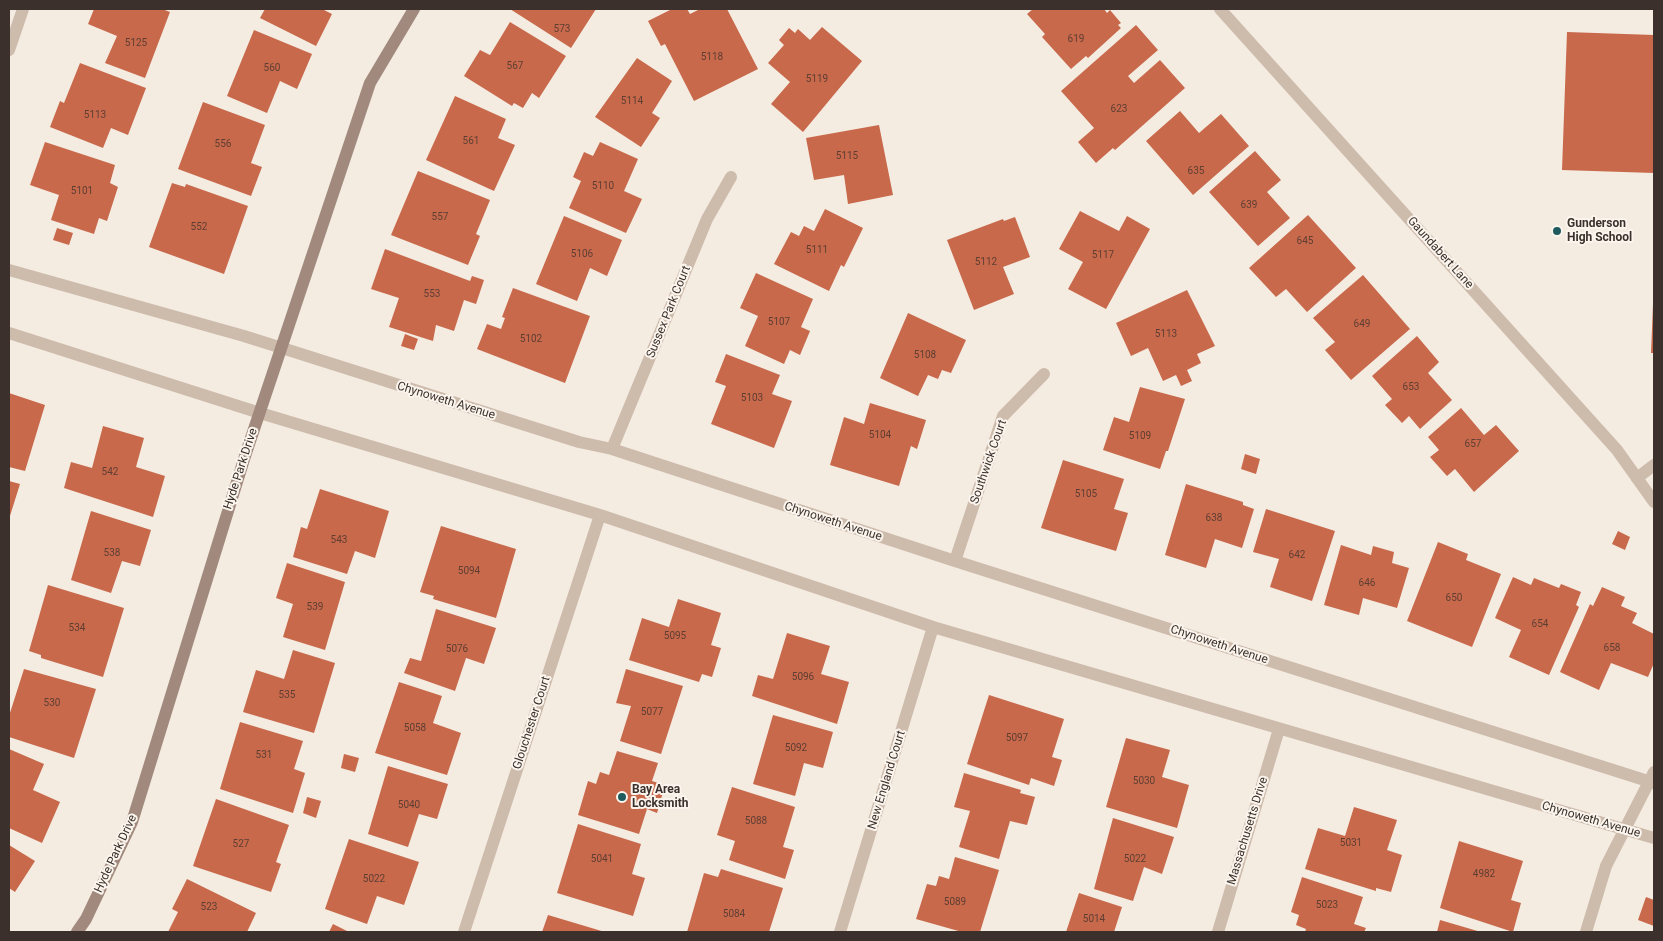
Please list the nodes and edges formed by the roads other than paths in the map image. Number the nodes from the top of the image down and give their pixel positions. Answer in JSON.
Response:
{"nodes":[{"id":1,"x":23,"y":9,"type":"edge"},
{"id":2,"x":414,"y":9,"type":"edge"},
{"id":3,"x":1220,"y":9,"type":"edge"},
{"id":4,"x":9,"y":50,"type":"edge"},
{"id":5,"x":731,"y":177,"type":"dead end"},
{"id":6,"x":9,"y":270,"type":"edge"},
{"id":7,"x":9,"y":333,"type":"edge"},
{"id":8,"x":282,"y":349,"type":"junction"},
{"id":9,"x":1044,"y":374,"type":"dead end"},
{"id":10,"x":260,"y":413,"type":"junction"},
{"id":11,"x":612,"y":449,"type":"junction"},
{"id":12,"x":1654,"y":465,"type":"edge"},
{"id":13,"x":1636,"y":478,"type":"junction"},
{"id":14,"x":1654,"y":502,"type":"edge"},
{"id":15,"x":600,"y":515,"type":"junction"},
{"id":16,"x":955,"y":561,"type":"junction"},
{"id":17,"x":933,"y":627,"type":"junction"},
{"id":18,"x":1279,"y":729,"type":"junction"},
{"id":19,"x":1653,"y":779,"type":"edge"},
{"id":20,"x":1626,"y":830,"type":"junction"},
{"id":21,"x":1654,"y":838,"type":"edge"},
{"id":22,"x":77,"y":932,"type":"edge"},
{"id":23,"x":464,"y":932,"type":"edge"},
{"id":24,"x":840,"y":932,"type":"edge"},
{"id":25,"x":1218,"y":932,"type":"edge"},
{"id":26,"x":1586,"y":932,"type":"edge"}],
"edges":[{"from":1,"to":4,"type":"street"},
{"from":2,"to":8,"type":"street","name":"Hyde Park Drive"},
{"from":3,"to":13,"type":"street","name":"Gaundabert Lane"},
{"from":5,"to":11,"type":"street","name":"Sussex Park Court"},
{"from":6,"to":8,"type":"street","name":"Chynoweth Avenue"},
{"from":7,"to":10,"type":"street","name":"Chynoweth Avenue"},
{"from":8,"to":10,"type":"street","name":"Hyde Park Drive"},
{"from":8,"to":11,"type":"street","name":"Chynoweth Avenue"},
{"from":9,"to":16,"type":"street","name":"Southwick Court"},
{"from":10,"to":15,"type":"street","name":"Chynoweth Avenue"},
{"from":10,"to":22,"type":"street","name":"Hyde Park Drive"},
{"from":11,"to":16,"type":"street","name":"Chynoweth Avenue"},
{"from":12,"to":13,"type":"street"},
{"from":13,"to":14,"type":"street","name":"Gaundabert Lane"},
{"from":15,"to":17,"type":"street","name":"Chynoweth Avenue"},
{"from":15,"to":23,"type":"street","name":"Glouchester Court"},
{"from":16,"to":19,"type":"street","name":"Chynoweth Avenue"},
{"from":17,"to":18,"type":"street","name":"Chynoweth Avenue"},
{"from":17,"to":24,"type":"street","name":"New England Court"},
{"from":18,"to":20,"type":"street","name":"Chynoweth Avenue"},
{"from":18,"to":25,"type":"street","name":"Massachusetts Drive"},
{"from":19,"to":20,"type":"street"},
{"from":20,"to":21,"type":"street","name":"Chynoweth Avenue"},
{"from":20,"to":26,"type":"street"}]}
